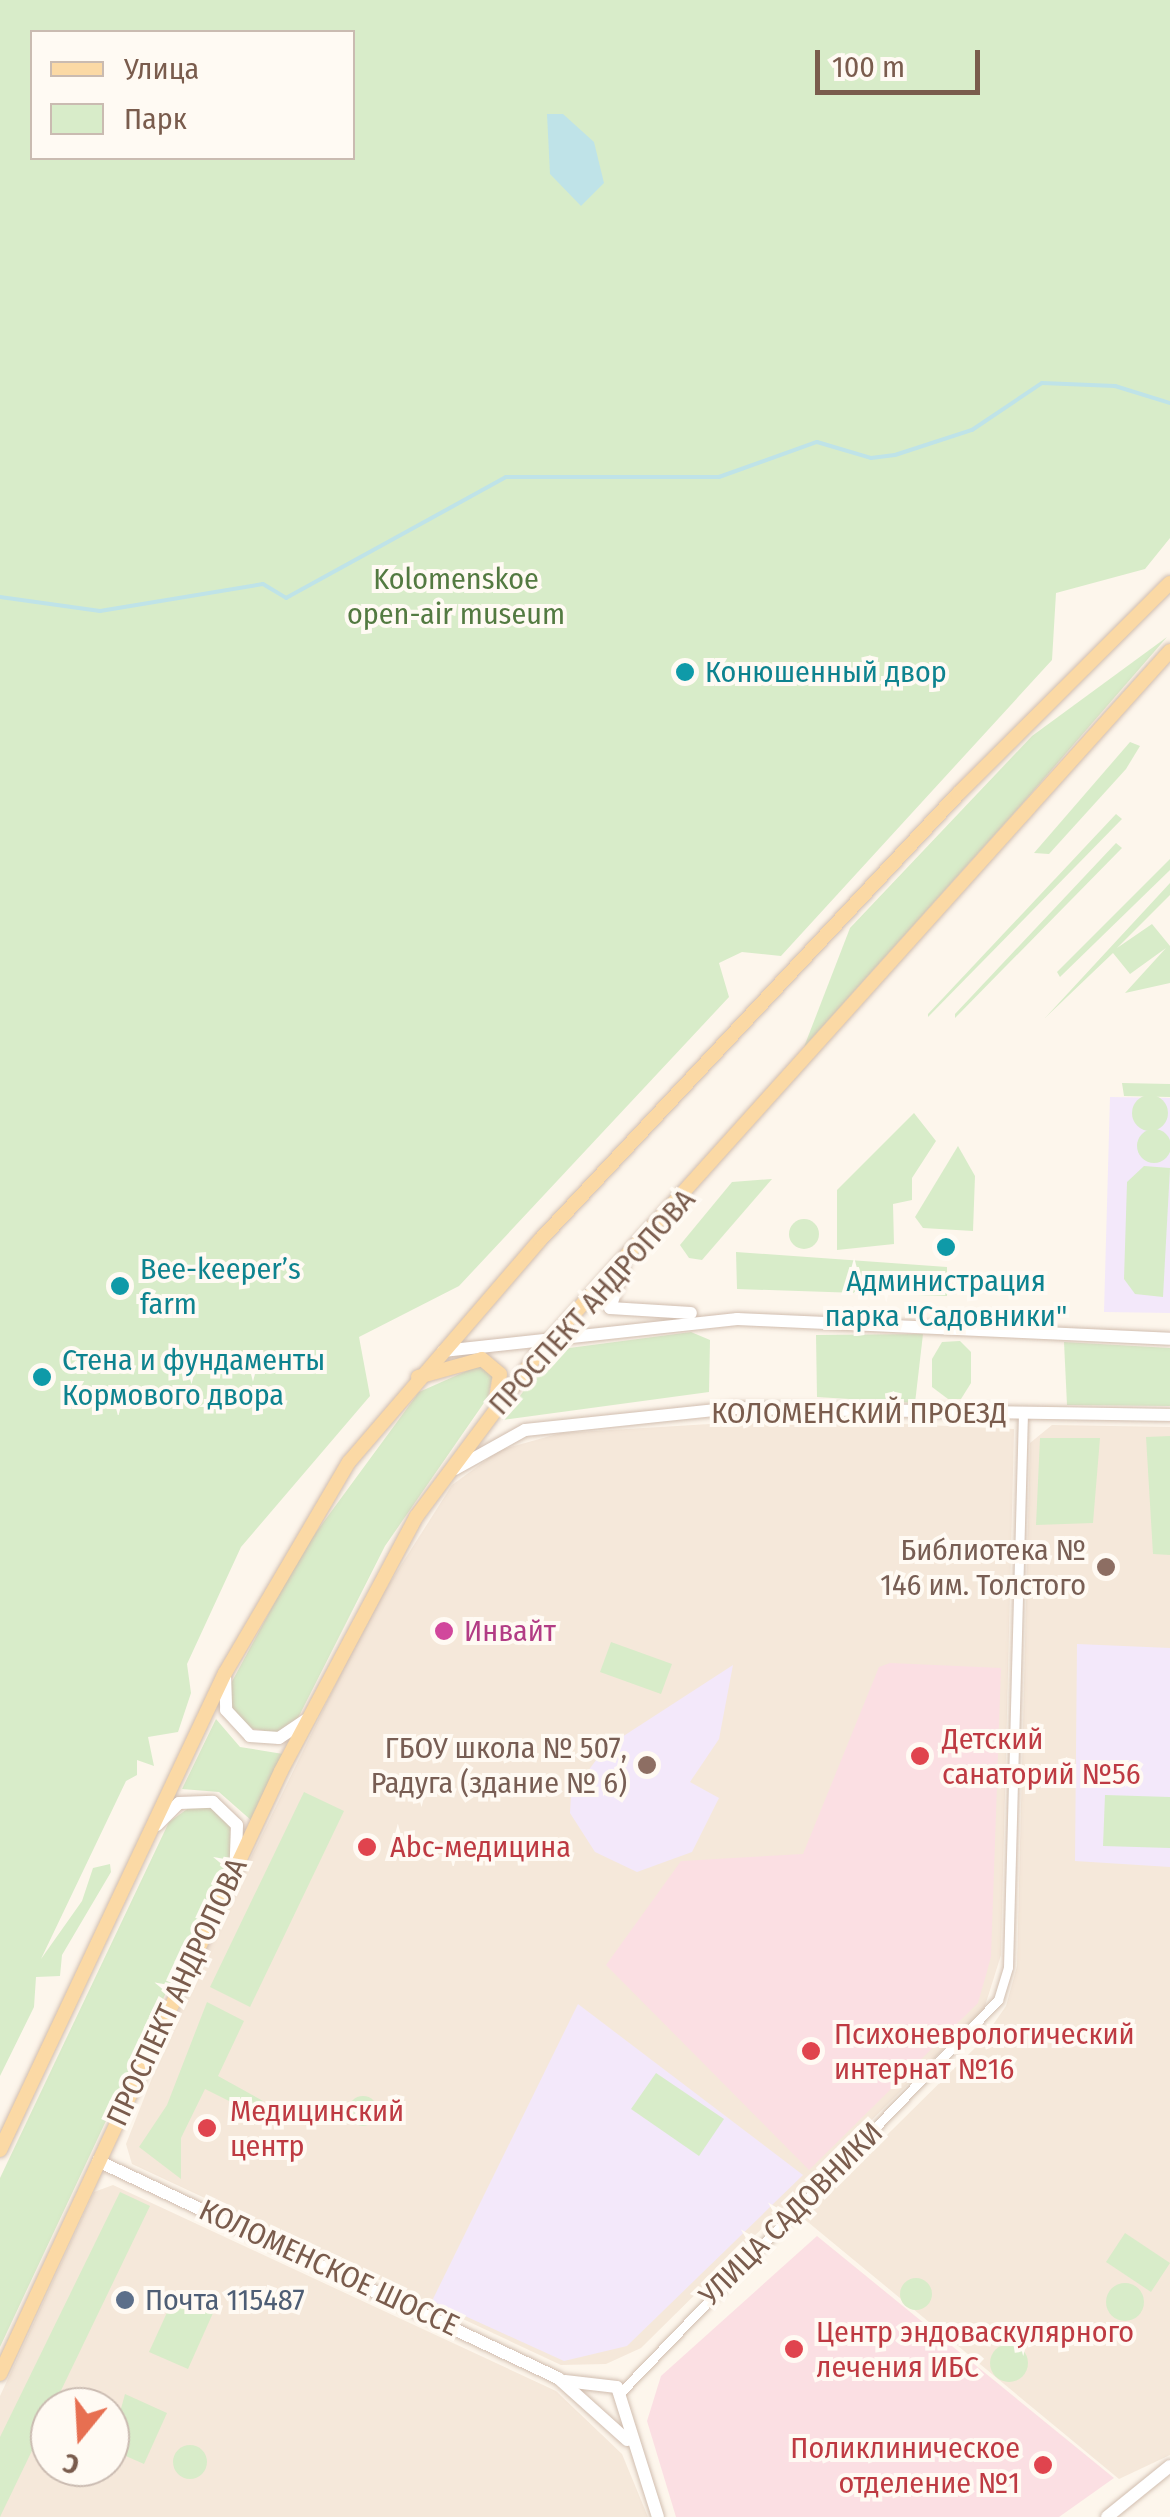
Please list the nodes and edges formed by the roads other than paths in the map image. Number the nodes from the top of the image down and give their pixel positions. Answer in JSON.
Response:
{"nodes":[{"id":1,"x":1170,"y":583,"type":"edge"},
{"id":2,"x":1170,"y":652,"type":"edge"},
{"id":3,"x":624,"y":1266,"type":"junction"},
{"id":4,"x":701,"y":1320,"type":"junction"},
{"id":5,"x":556,"y":1338,"type":"junction"},
{"id":6,"x":1170,"y":1340,"type":"edge"},
{"id":7,"x":436,"y":1354,"type":"junction"},
{"id":8,"x":414,"y":1380,"type":"junction"},
{"id":9,"x":490,"y":1414,"type":"junction"},
{"id":10,"x":1023,"y":1414,"type":"junction"},
{"id":11,"x":1170,"y":1414,"type":"edge"},
{"id":12,"x":443,"y":1479,"type":"junction"},
{"id":13,"x":224,"y":1673,"type":"junction"},
{"id":14,"x":311,"y":1716,"type":"junction"},
{"id":15,"x":146,"y":1839,"type":"junction"},
{"id":16,"x":234,"y":1870,"type":"junction"},
{"id":17,"x":0,"y":2150,"type":"edge"},
{"id":18,"x":98,"y":2162,"type":"junction"},
{"id":19,"x":630,"y":2373,"type":"junction"},
{"id":20,"x":0,"y":2374,"type":"edge"},
{"id":21,"x":558,"y":2378,"type":"junction"},
{"id":22,"x":603,"y":2381,"type":"junction"},
{"id":23,"x":620,"y":2397,"type":"junction"},
{"id":24,"x":594,"y":2408,"type":"junction"},
{"id":25,"x":627,"y":2440,"type":"junction"},
{"id":26,"x":1170,"y":2466,"type":"edge"},
{"id":27,"x":658,"y":2517,"type":"edge"},
{"id":28,"x":1107,"y":2517,"type":"edge"}],
"edges":[{"from":1,"to":7,"type":"main road"},
{"from":2,"to":3,"type":"main road","name":"ПРОСПЕКТ АНДРОПОВА"},
{"from":3,"to":4,"type":"main road"},
{"from":3,"to":5,"type":"main road","name":"ПРОСПЕКТ АНДРОПОВА"},
{"from":4,"to":5,"type":"main road"},
{"from":4,"to":6,"type":"main road"},
{"from":5,"to":7,"type":"main road"},
{"from":5,"to":9,"type":"main road","name":"ПРОСПЕКТ АНДРОПОВА"},
{"from":7,"to":8,"type":"main road"},
{"from":8,"to":9,"type":"main road"},
{"from":8,"to":13,"type":"main road"},
{"from":9,"to":12,"type":"main road","name":"ПРОСПЕКТ АНДРОПОВА"},
{"from":10,"to":11,"type":"main road","name":"КОЛОМЕНСКИЙ ПРОЕЗД"},
{"from":10,"to":12,"type":"main road","name":"КОЛОМЕНСКИЙ ПРОЕЗД"},
{"from":10,"to":19,"type":"street","name":"УЛИЦА САДОВНИКИ"},
{"from":12,"to":14,"type":"main road","name":"ПРОСПЕКТ АНДРОПОВА"},
{"from":13,"to":14,"type":"main road"},
{"from":13,"to":15,"type":"main road"},
{"from":14,"to":16,"type":"main road","name":"ПРОСПЕКТ АНДРОПОВА"},
{"from":15,"to":16,"type":"main road"},
{"from":15,"to":17,"type":"main road"},
{"from":16,"to":18,"type":"main road","name":"ПРОСПЕКТ АНДРОПОВА"},
{"from":18,"to":20,"type":"main road","name":"ПРОСПЕКТ АНДРОПОВА"},
{"from":18,"to":21,"type":"main road","name":"КОЛОМЕНСКОЕ ШОССЕ"},
{"from":19,"to":22,"type":"street","name":"УЛИЦА САДОВНИКИ"},
{"from":19,"to":23,"type":"street","name":"УЛИЦА САДОВНИКИ"},
{"from":21,"to":22,"type":"main road","name":"КОЛОМЕНСКОЕ ШОССЕ"},
{"from":21,"to":24,"type":"main road","name":"КОЛОМЕНСКОЕ ШОССЕ"},
{"from":22,"to":23,"type":"main road"},
{"from":22,"to":24,"type":"main road"},
{"from":23,"to":24,"type":"main road"},
{"from":23,"to":25,"type":"main road"},
{"from":24,"to":25,"type":"main road"},
{"from":25,"to":27,"type":"main road"},
{"from":26,"to":28,"type":"main road"}]}
